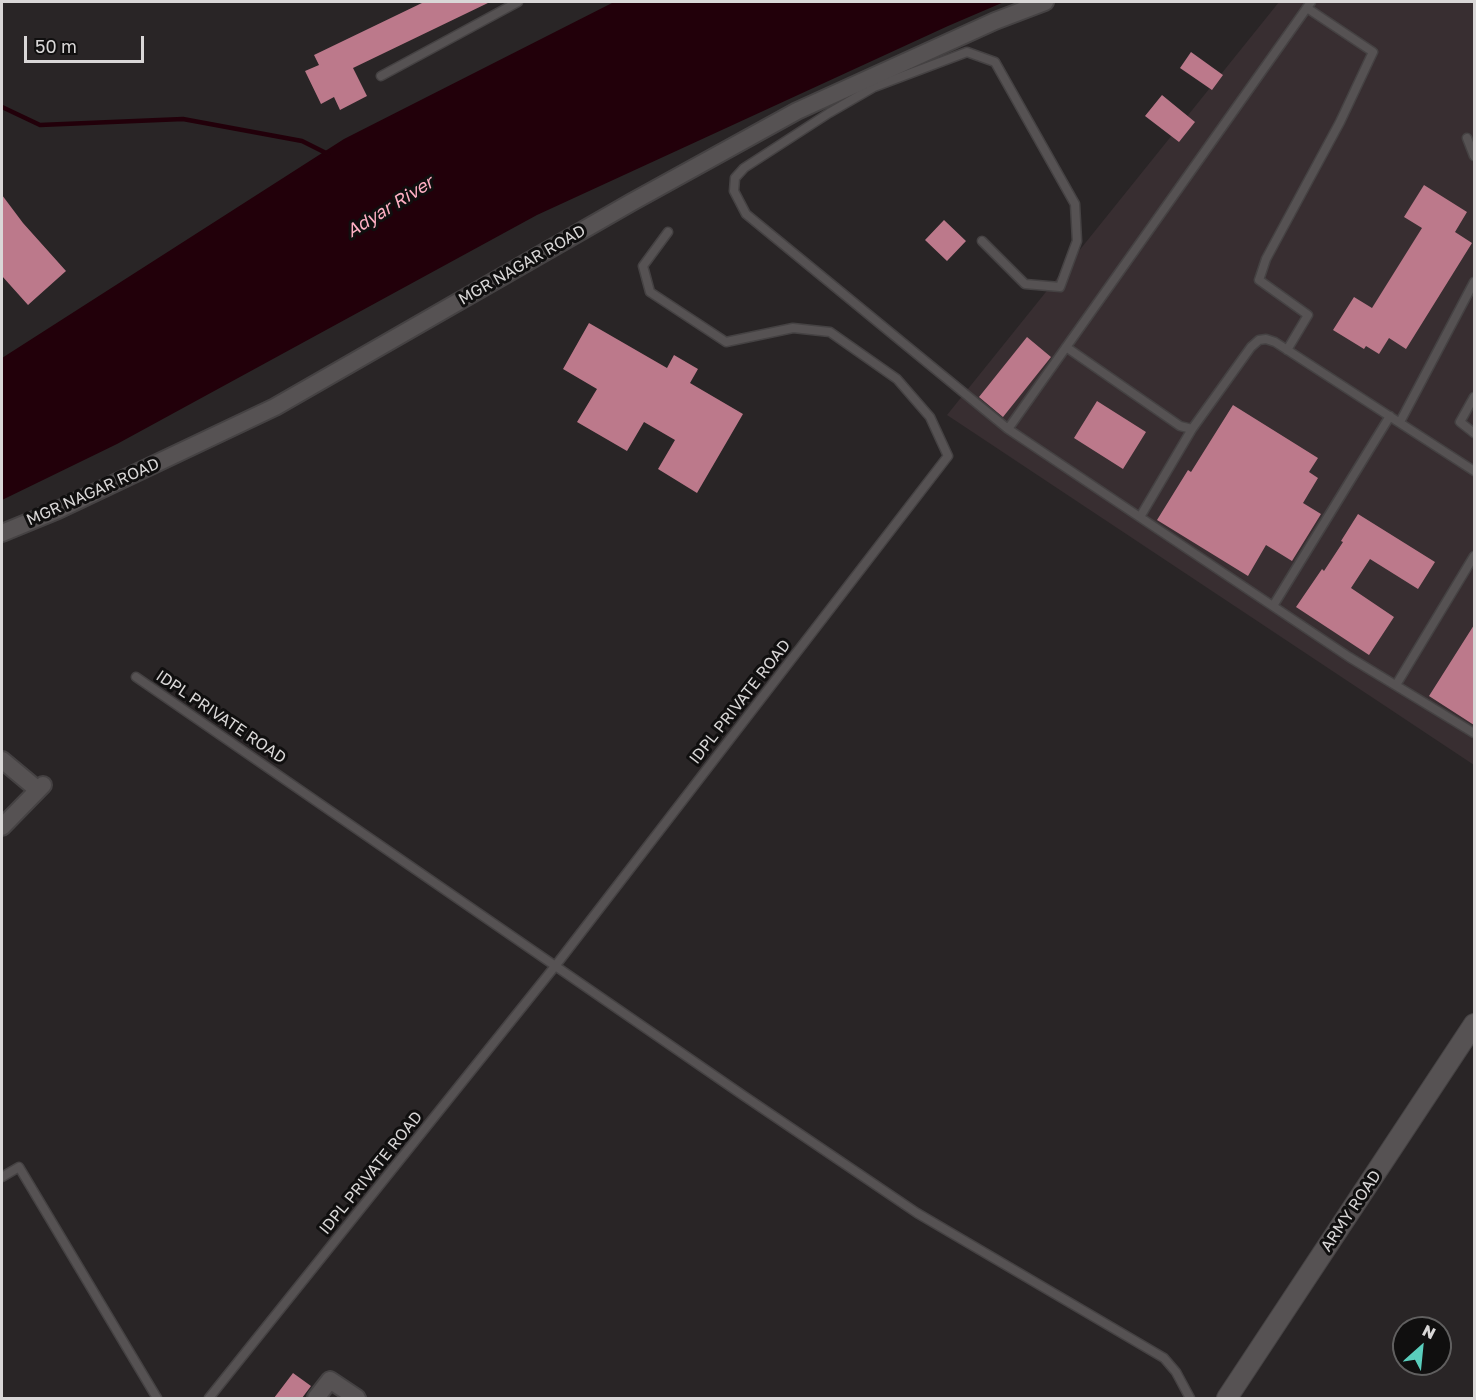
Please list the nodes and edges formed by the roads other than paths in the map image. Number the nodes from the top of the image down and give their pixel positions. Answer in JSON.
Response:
{"nodes":[{"id":1,"x":518,"y":2,"type":"edge"},
{"id":2,"x":1045,"y":2,"type":"edge"},
{"id":3,"x":1309,"y":5,"type":"edge"},
{"id":4,"x":381,"y":76,"type":"dead end"},
{"id":5,"x":1467,"y":138,"type":"dead end"},
{"id":6,"x":1474,"y":156,"type":"edge"},
{"id":7,"x":668,"y":232,"type":"dead end"},
{"id":8,"x":982,"y":241,"type":"dead end"},
{"id":9,"x":1474,"y":282,"type":"edge"},
{"id":10,"x":1066,"y":347,"type":"junction"},
{"id":11,"x":1287,"y":350,"type":"junction"},
{"id":12,"x":1474,"y":398,"type":"edge"},
{"id":13,"x":1390,"y":416,"type":"junction"},
{"id":14,"x":1400,"y":422,"type":"junction"},
{"id":15,"x":1008,"y":429,"type":"junction"},
{"id":16,"x":1192,"y":429,"type":"junction"},
{"id":17,"x":1474,"y":433,"type":"edge"},
{"id":18,"x":1474,"y":471,"type":"edge"},
{"id":19,"x":1140,"y":517,"type":"junction"},
{"id":20,"x":2,"y":533,"type":"edge"},
{"id":21,"x":1474,"y":556,"type":"edge"},
{"id":22,"x":1273,"y":606,"type":"junction"},
{"id":23,"x":136,"y":677,"type":"dead end"},
{"id":24,"x":1396,"y":685,"type":"junction"},
{"id":25,"x":1474,"y":733,"type":"edge"},
{"id":26,"x":2,"y":760,"type":"edge"},
{"id":27,"x":2,"y":827,"type":"edge"},
{"id":28,"x":556,"y":965,"type":"junction"},
{"id":29,"x":1474,"y":1024,"type":"edge"},
{"id":30,"x":2,"y":1177,"type":"edge"},
{"id":31,"x":157,"y":1398,"type":"edge"},
{"id":32,"x":209,"y":1398,"type":"edge"},
{"id":33,"x":316,"y":1398,"type":"edge"},
{"id":34,"x":357,"y":1398,"type":"edge"},
{"id":35,"x":1190,"y":1398,"type":"edge"},
{"id":36,"x":1227,"y":1398,"type":"edge"}],
"edges":[{"from":1,"to":4,"type":"lane"},
{"from":2,"to":20,"type":"street","name":"MGR NAGAR ROAD"},
{"from":3,"to":10,"type":"lane"},
{"from":3,"to":11,"type":"lane"},
{"from":5,"to":6,"type":"lane"},
{"from":7,"to":28,"type":"lane","name":"IDPL PRIVATE ROAD"},
{"from":8,"to":15,"type":"lane"},
{"from":9,"to":14,"type":"lane"},
{"from":10,"to":15,"type":"lane"},
{"from":10,"to":16,"type":"lane"},
{"from":11,"to":13,"type":"lane"},
{"from":11,"to":16,"type":"lane"},
{"from":12,"to":17,"type":"lane"},
{"from":13,"to":14,"type":"lane"},
{"from":13,"to":22,"type":"lane"},
{"from":14,"to":18,"type":"lane"},
{"from":15,"to":19,"type":"lane"},
{"from":16,"to":19,"type":"lane"},
{"from":19,"to":22,"type":"lane"},
{"from":21,"to":24,"type":"lane"},
{"from":22,"to":24,"type":"lane"},
{"from":23,"to":28,"type":"lane","name":"IDPL PRIVATE ROAD"},
{"from":24,"to":25,"type":"lane"},
{"from":26,"to":27,"type":"street"},
{"from":28,"to":32,"type":"lane","name":"IDPL PRIVATE ROAD"},
{"from":28,"to":35,"type":"lane"},
{"from":29,"to":36,"type":"street","name":"ARMY ROAD"},
{"from":30,"to":31,"type":"lane"},
{"from":33,"to":34,"type":"street"}]}
